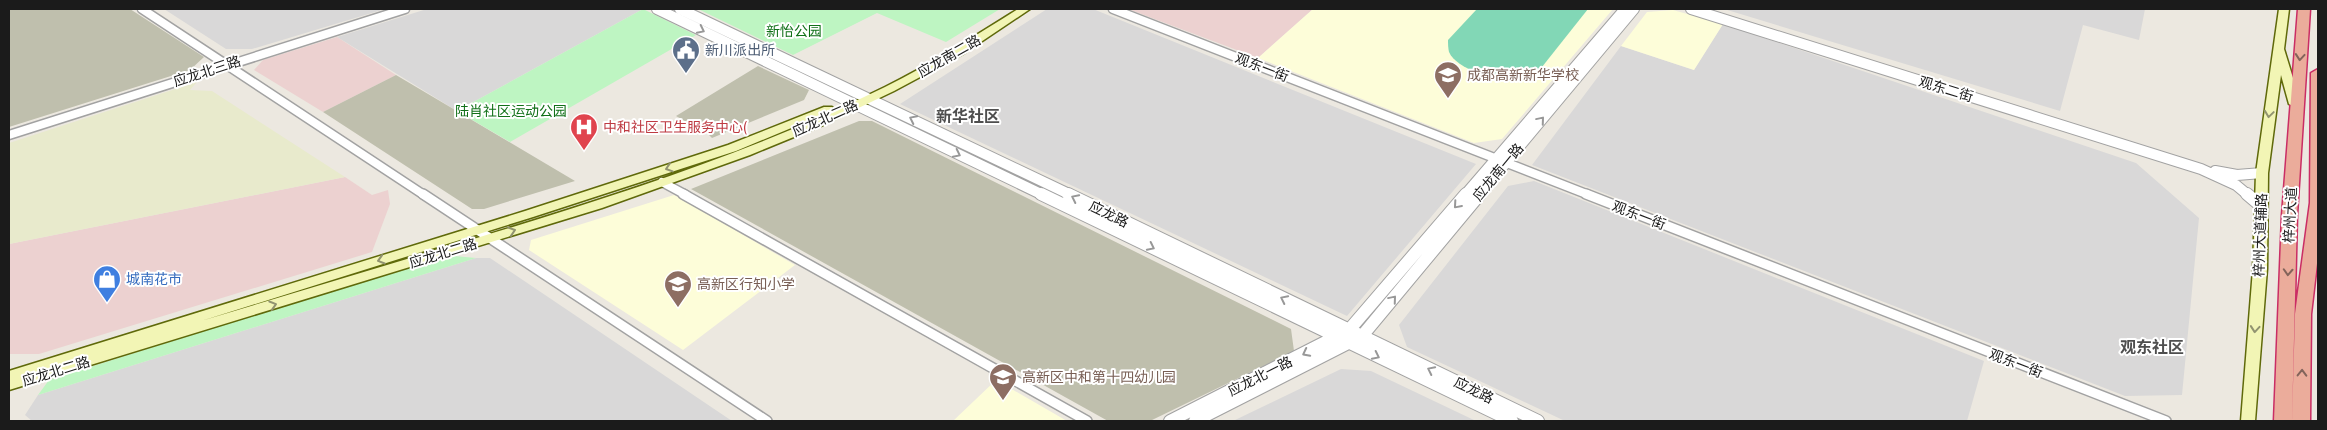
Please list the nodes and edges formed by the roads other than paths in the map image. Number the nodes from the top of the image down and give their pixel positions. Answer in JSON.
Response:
{"nodes":[{"id":1,"x":142,"y":9,"type":"edge"},
{"id":2,"x":405,"y":9,"type":"edge"},
{"id":3,"x":657,"y":9,"type":"edge"},
{"id":4,"x":680,"y":9,"type":"edge"},
{"id":5,"x":1012,"y":9,"type":"edge"},
{"id":6,"x":1024,"y":9,"type":"edge"},
{"id":7,"x":1113,"y":9,"type":"edge"},
{"id":8,"x":1625,"y":9,"type":"edge"},
{"id":9,"x":1634,"y":9,"type":"edge"},
{"id":10,"x":1691,"y":9,"type":"edge"},
{"id":11,"x":2284,"y":9,"type":"edge"},
{"id":12,"x":2304,"y":9,"type":"edge"},
{"id":13,"x":2279,"y":49,"type":"junction"},
{"id":14,"x":227,"y":64,"type":"junction"},
{"id":15,"x":2318,"y":73,"type":"edge"},
{"id":16,"x":859,"y":99,"type":"junction"},
{"id":17,"x":2295,"y":104,"type":"junction"},
{"id":18,"x":9,"y":135,"type":"edge"},
{"id":19,"x":1501,"y":160,"type":"junction"},
{"id":20,"x":2201,"y":169,"type":"junction"},
{"id":21,"x":2262,"y":173,"type":"junction"},
{"id":22,"x":662,"y":182,"type":"junction"},
{"id":23,"x":2318,"y":200,"type":"edge"},
{"id":24,"x":2260,"y":205,"type":"junction"},
{"id":25,"x":477,"y":231,"type":"junction"},
{"id":26,"x":489,"y":239,"type":"junction"},
{"id":27,"x":1362,"y":336,"type":"junction"},
{"id":28,"x":1345,"y":337,"type":"junction"},
{"id":29,"x":9,"y":376,"type":"edge"},
{"id":30,"x":9,"y":385,"type":"edge"},
{"id":31,"x":767,"y":421,"type":"edge"},
{"id":32,"x":1087,"y":421,"type":"edge"},
{"id":33,"x":1170,"y":421,"type":"edge"},
{"id":34,"x":1195,"y":421,"type":"edge"},
{"id":35,"x":1512,"y":421,"type":"edge"},
{"id":36,"x":1538,"y":421,"type":"edge"},
{"id":37,"x":2166,"y":421,"type":"edge"},
{"id":38,"x":2248,"y":421,"type":"edge"},
{"id":39,"x":2283,"y":421,"type":"edge"},
{"id":40,"x":2301,"y":421,"type":"edge"}],
"edges":[{"from":1,"to":14,"type":"street"},
{"from":2,"to":14,"type":"street","name":"应龙北三路"},
{"from":3,"to":16,"type":"street","name":"应龙路","one_way":true},
{"from":4,"to":16,"type":"street","name":"应龙路"},
{"from":5,"to":16,"type":"main road","name":"应龙南二路"},
{"from":6,"to":16,"type":"main road","name":"应龙南二路"},
{"from":7,"to":19,"type":"street","name":"观东一街"},
{"from":8,"to":19,"type":"street","name":"应龙南一路"},
{"from":19,"to":9,"type":"street","name":"应龙南一路","one_way":true},
{"from":10,"to":20,"type":"street","name":"观东二街"},
{"from":11,"to":13,"type":"main road","name":"梓州大道辅路"},
{"from":12,"to":17,"type":"highway","name":"梓州大道","one_way":true},
{"from":13,"to":17,"type":"main road"},
{"from":13,"to":21,"type":"main road","name":"梓州大道辅路","one_way":true},
{"from":14,"to":18,"type":"street","name":"应龙北三路"},
{"from":14,"to":25,"type":"street"},
{"from":15,"to":23,"type":"highway","name":"梓州大道"},
{"from":16,"to":22,"type":"main road","name":"应龙北二路"},
{"from":16,"to":25,"type":"main road","name":"应龙北二路","one_way":true},
{"from":16,"to":28,"type":"street","name":"应龙路"},
{"from":17,"to":39,"type":"highway","name":"梓州大道","one_way":true},
{"from":27,"to":19,"type":"street","name":"应龙南一路","one_way":true},
{"from":19,"to":28,"type":"street","name":"应龙南一路","one_way":true},
{"from":19,"to":37,"type":"street","name":"观东一街"},
{"from":20,"to":21,"type":"street","name":"观东二街"},
{"from":20,"to":24,"type":"street","name":"观东二街"},
{"from":21,"to":24,"type":"main road","name":"梓州大道辅路"},
{"from":26,"to":22,"type":"main road","name":"应龙北二路","one_way":true},
{"from":22,"to":32,"type":"street"},
{"from":40,"to":23,"type":"highway","name":"梓州大道","one_way":true},
{"from":24,"to":38,"type":"main road","name":"梓州大道辅路","one_way":true},
{"from":25,"to":26,"type":"street"},
{"from":25,"to":29,"type":"main road","name":"应龙北二路","one_way":true},
{"from":30,"to":26,"type":"main road","name":"应龙北二路","one_way":true},
{"from":26,"to":31,"type":"street"},
{"from":27,"to":28,"type":"street","name":"应龙北一路"},
{"from":36,"to":27,"type":"street","name":"应龙路","one_way":true},
{"from":28,"to":33,"type":"street","name":"应龙北一路","one_way":true},
{"from":28,"to":34,"type":"street","name":"应龙北一路"},
{"from":28,"to":35,"type":"street","name":"应龙路","one_way":true}]}
